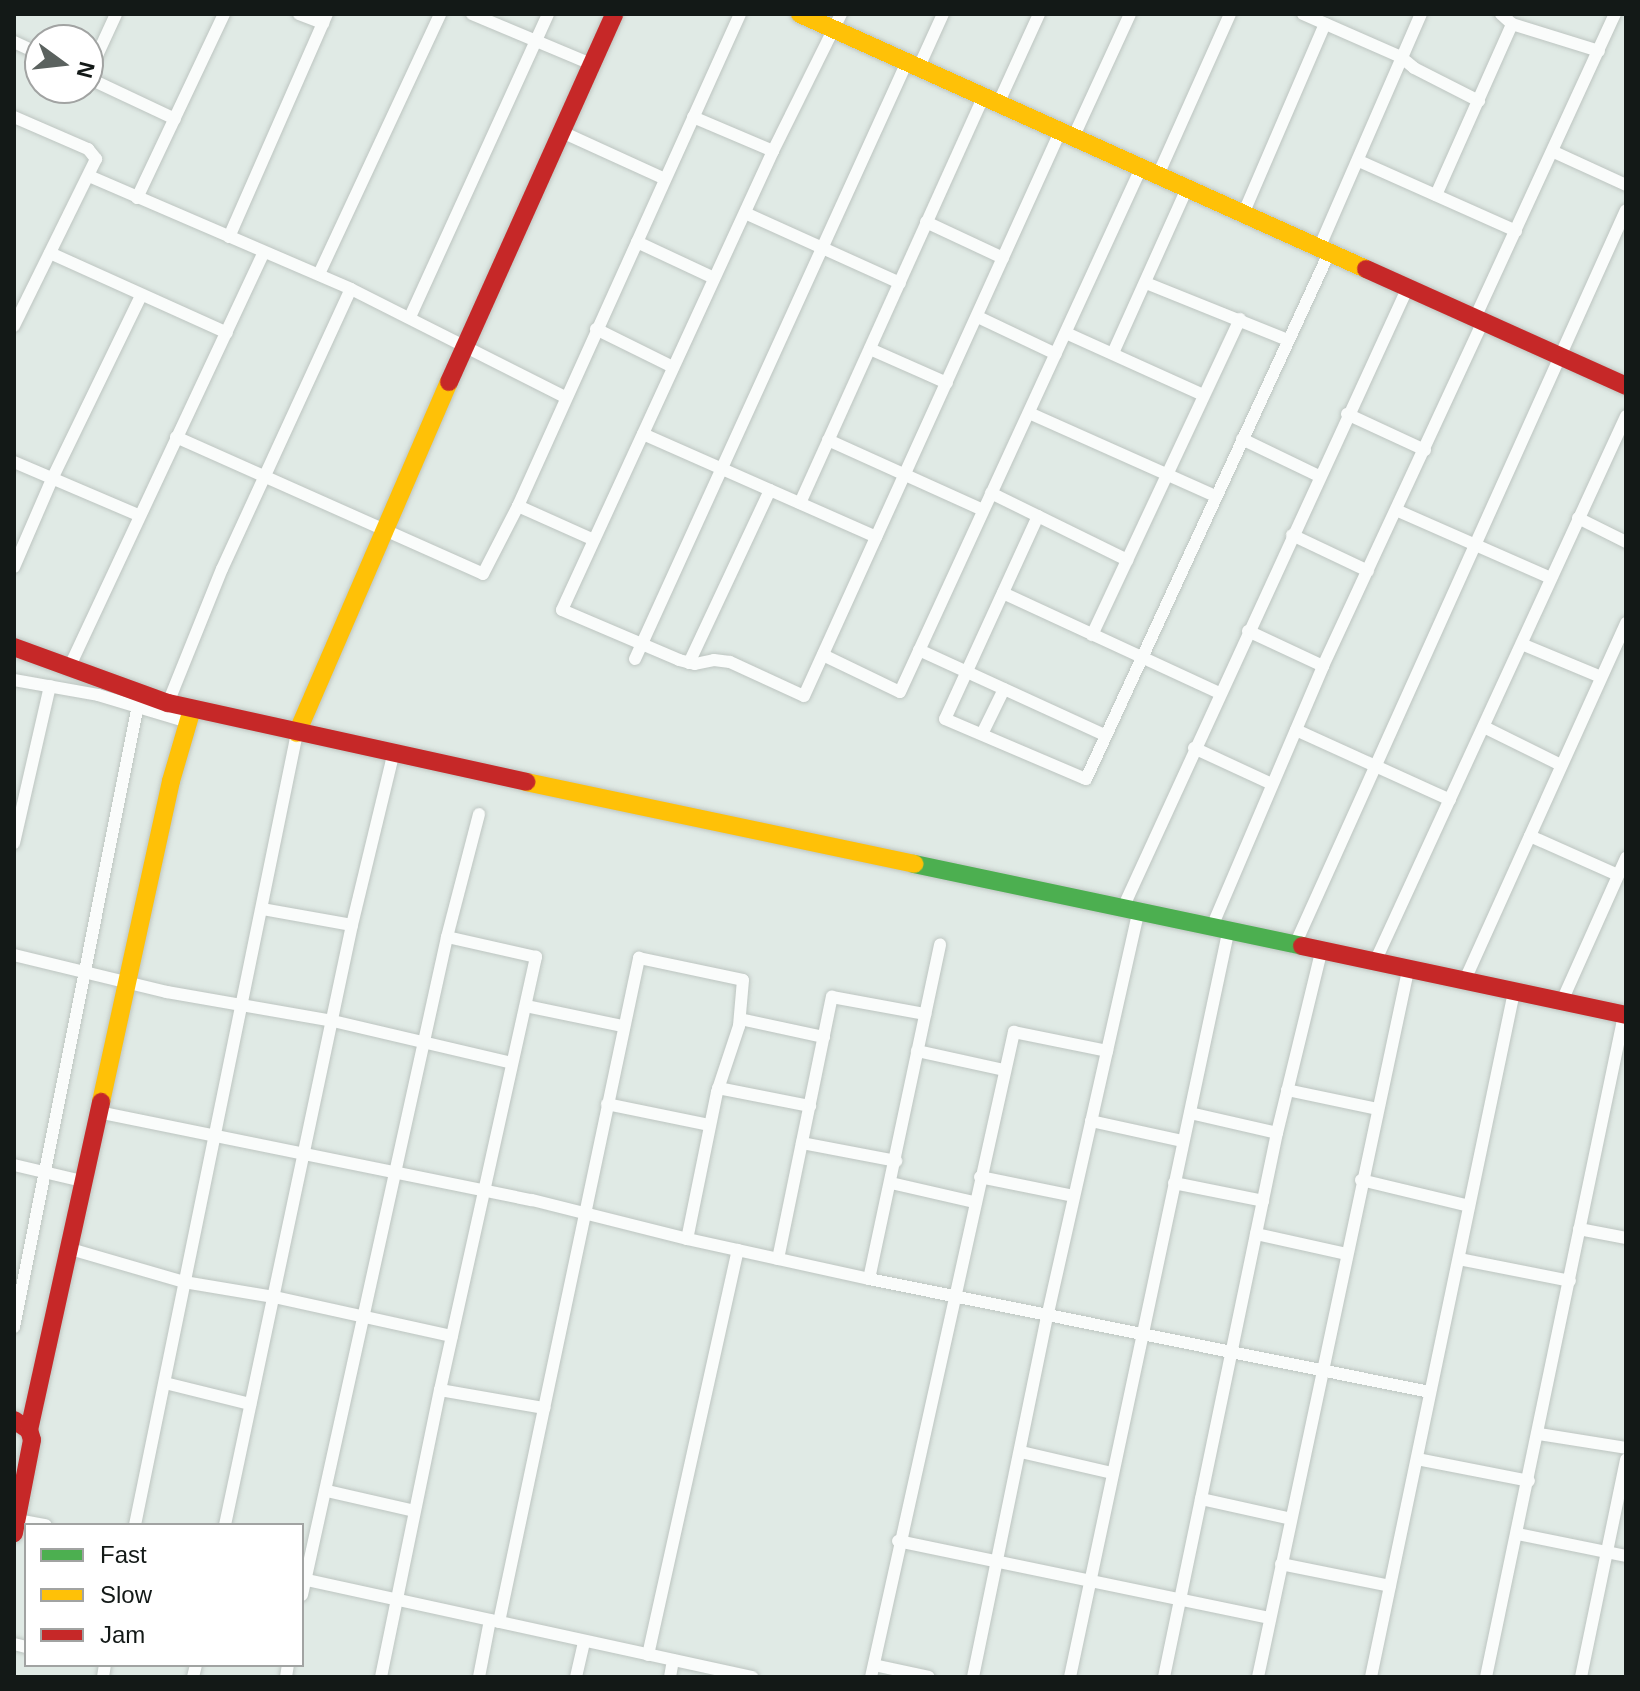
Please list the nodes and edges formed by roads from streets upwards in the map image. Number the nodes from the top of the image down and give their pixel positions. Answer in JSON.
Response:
{"nodes":[{"id":1,"x":116,"y":14,"type":"edge"},
{"id":2,"x":224,"y":14,"type":"edge"},
{"id":3,"x":299,"y":14,"type":"edge"},
{"id":4,"x":440,"y":14,"type":"edge"},
{"id":5,"x":472,"y":14,"type":"edge"},
{"id":6,"x":548,"y":14,"type":"edge"},
{"id":7,"x":614,"y":14,"type":"edge"},
{"id":8,"x":740,"y":14,"type":"edge"},
{"id":9,"x":800,"y":14,"type":"edge"},
{"id":10,"x":943,"y":14,"type":"edge"},
{"id":11,"x":1039,"y":14,"type":"edge"},
{"id":12,"x":1130,"y":14,"type":"edge"},
{"id":13,"x":1230,"y":14,"type":"edge"},
{"id":14,"x":1303,"y":14,"type":"edge"},
{"id":15,"x":1421,"y":14,"type":"edge"},
{"id":16,"x":1501,"y":14,"type":"edge"},
{"id":17,"x":1615,"y":14,"type":"edge"},
{"id":18,"x":325,"y":19,"type":"edge"},
{"id":19,"x":837,"y":22,"type":"edge"},
{"id":20,"x":1325,"y":24,"type":"junction"},
{"id":21,"x":1512,"y":24,"type":"junction"},
{"id":22,"x":536,"y":40,"type":"junction"},
{"id":23,"x":104,"y":41,"type":"edge"},
{"id":24,"x":1599,"y":51,"type":"junction"},
{"id":25,"x":1404,"y":59,"type":"junction"},
{"id":26,"x":591,"y":64,"type":"junction"},
{"id":27,"x":912,"y":66,"type":"junction"},
{"id":28,"x":104,"y":84,"type":"edge"},
{"id":29,"x":990,"y":101,"type":"junction"},
{"id":30,"x":1479,"y":101,"type":"junction"},
{"id":31,"x":14,"y":117,"type":"edge"},
{"id":32,"x":693,"y":117,"type":"junction"},
{"id":33,"x":175,"y":119,"type":"junction"},
{"id":34,"x":562,"y":132,"type":"junction"},
{"id":35,"x":1067,"y":135,"type":"junction"},
{"id":36,"x":773,"y":151,"type":"junction"},
{"id":37,"x":1554,"y":152,"type":"junction"},
{"id":38,"x":1359,"y":161,"type":"junction"},
{"id":39,"x":1149,"y":172,"type":"junction"},
{"id":40,"x":89,"y":176,"type":"junction"},
{"id":41,"x":665,"y":179,"type":"junction"},
{"id":42,"x":1626,"y":185,"type":"edge"},
{"id":43,"x":1187,"y":188,"type":"junction"},
{"id":44,"x":1436,"y":195,"type":"junction"},
{"id":45,"x":137,"y":198,"type":"junction"},
{"id":46,"x":1626,"y":210,"type":"edge"},
{"id":47,"x":1244,"y":212,"type":"junction"},
{"id":48,"x":745,"y":213,"type":"junction"},
{"id":49,"x":926,"y":222,"type":"junction"},
{"id":50,"x":1516,"y":231,"type":"junction"},
{"id":51,"x":229,"y":237,"type":"junction"},
{"id":52,"x":637,"y":242,"type":"junction"},
{"id":53,"x":820,"y":248,"type":"junction"},
{"id":54,"x":1325,"y":249,"type":"junction"},
{"id":55,"x":264,"y":252,"type":"junction"},
{"id":56,"x":50,"y":253,"type":"junction"},
{"id":57,"x":1003,"y":258,"type":"junction"},
{"id":58,"x":319,"y":274,"type":"junction"},
{"id":59,"x":714,"y":278,"type":"junction"},
{"id":60,"x":900,"y":283,"type":"junction"},
{"id":61,"x":1146,"y":283,"type":"junction"},
{"id":62,"x":1408,"y":287,"type":"junction"},
{"id":63,"x":351,"y":289,"type":"junction"},
{"id":64,"x":141,"y":296,"type":"junction"},
{"id":65,"x":410,"y":317,"type":"junction"},
{"id":66,"x":978,"y":317,"type":"junction"},
{"id":67,"x":1240,"y":319,"type":"junction"},
{"id":68,"x":1479,"y":320,"type":"junction"},
{"id":69,"x":14,"y":326,"type":"edge"},
{"id":70,"x":596,"y":329,"type":"junction"},
{"id":71,"x":227,"y":333,"type":"junction"},
{"id":72,"x":1066,"y":333,"type":"junction"},
{"id":73,"x":1288,"y":340,"type":"junction"},
{"id":74,"x":465,"y":346,"type":"junction"},
{"id":75,"x":870,"y":349,"type":"junction"},
{"id":76,"x":1113,"y":353,"type":"junction"},
{"id":77,"x":1056,"y":354,"type":"junction"},
{"id":78,"x":1558,"y":355,"type":"junction"},
{"id":79,"x":673,"y":367,"type":"junction"},
{"id":80,"x":947,"y":383,"type":"junction"},
{"id":81,"x":1626,"y":386,"type":"edge"},
{"id":82,"x":1203,"y":395,"type":"junction"},
{"id":83,"x":565,"y":397,"type":"junction"},
{"id":84,"x":1029,"y":413,"type":"junction"},
{"id":85,"x":1347,"y":414,"type":"junction"},
{"id":86,"x":1626,"y":416,"type":"edge"},
{"id":87,"x":643,"y":434,"type":"junction"},
{"id":88,"x":176,"y":437,"type":"junction"},
{"id":89,"x":1242,"y":439,"type":"junction"},
{"id":90,"x":828,"y":440,"type":"junction"},
{"id":91,"x":1425,"y":450,"type":"junction"},
{"id":92,"x":14,"y":462,"type":"edge"},
{"id":93,"x":721,"y":468,"type":"junction"},
{"id":94,"x":1167,"y":473,"type":"junction"},
{"id":95,"x":265,"y":474,"type":"junction"},
{"id":96,"x":904,"y":475,"type":"junction"},
{"id":97,"x":1319,"y":476,"type":"junction"},
{"id":98,"x":52,"y":479,"type":"junction"},
{"id":99,"x":770,"y":490,"type":"junction"},
{"id":100,"x":991,"y":493,"type":"junction"},
{"id":101,"x":1215,"y":496,"type":"junction"},
{"id":102,"x":800,"y":503,"type":"junction"},
{"id":103,"x":518,"y":506,"type":"junction"},
{"id":104,"x":983,"y":510,"type":"junction"},
{"id":105,"x":1396,"y":510,"type":"junction"},
{"id":106,"x":138,"y":515,"type":"junction"},
{"id":107,"x":1038,"y":516,"type":"junction"},
{"id":108,"x":1578,"y":518,"type":"junction"},
{"id":109,"x":383,"y":528,"type":"junction"},
{"id":110,"x":1292,"y":535,"type":"junction"},
{"id":111,"x":876,"y":537,"type":"junction"},
{"id":112,"x":594,"y":540,"type":"junction"},
{"id":113,"x":1626,"y":542,"type":"edge"},
{"id":114,"x":1477,"y":546,"type":"junction"},
{"id":115,"x":1127,"y":560,"type":"junction"},
{"id":116,"x":14,"y":567,"type":"edge"},
{"id":117,"x":1368,"y":571,"type":"junction"},
{"id":118,"x":1551,"y":578,"type":"junction"},
{"id":119,"x":1003,"y":593,"type":"junction"},
{"id":120,"x":1626,"y":623,"type":"edge"},
{"id":121,"x":1248,"y":631,"type":"junction"},
{"id":122,"x":1092,"y":635,"type":"junction"},
{"id":123,"x":641,"y":645,"type":"junction"},
{"id":124,"x":1524,"y":645,"type":"junction"},
{"id":125,"x":14,"y":647,"type":"edge"},
{"id":126,"x":919,"y":650,"type":"junction"},
{"id":127,"x":823,"y":655,"type":"junction"},
{"id":128,"x":1140,"y":658,"type":"junction"},
{"id":129,"x":635,"y":659,"type":"dead end"},
{"id":130,"x":689,"y":663,"type":"junction"},
{"id":131,"x":1323,"y":666,"type":"junction"},
{"id":132,"x":69,"y":668,"type":"junction"},
{"id":133,"x":967,"y":672,"type":"junction"},
{"id":134,"x":1601,"y":677,"type":"junction"},
{"id":135,"x":14,"y":680,"type":"edge"},
{"id":136,"x":50,"y":686,"type":"junction"},
{"id":137,"x":1004,"y":689,"type":"junction"},
{"id":138,"x":1219,"y":693,"type":"junction"},
{"id":139,"x":168,"y":703,"type":"junction"},
{"id":140,"x":138,"y":705,"type":"junction"},
{"id":141,"x":190,"y":715,"type":"junction"},
{"id":142,"x":1484,"y":727,"type":"junction"},
{"id":143,"x":1296,"y":730,"type":"junction"},
{"id":144,"x":297,"y":733,"type":"junction"},
{"id":145,"x":982,"y":734,"type":"junction"},
{"id":146,"x":1105,"y":735,"type":"junction"},
{"id":147,"x":1194,"y":748,"type":"junction"},
{"id":148,"x":393,"y":755,"type":"junction"},
{"id":149,"x":1561,"y":765,"type":"junction"},
{"id":150,"x":1373,"y":767,"type":"junction"},
{"id":151,"x":1272,"y":784,"type":"junction"},
{"id":152,"x":1450,"y":800,"type":"junction"},
{"id":153,"x":479,"y":814,"type":"dead end"},
{"id":154,"x":1530,"y":836,"type":"junction"},
{"id":155,"x":14,"y":843,"type":"edge"},
{"id":156,"x":1626,"y":858,"type":"edge"},
{"id":157,"x":1618,"y":875,"type":"junction"},
{"id":158,"x":262,"y":909,"type":"junction"},
{"id":159,"x":1130,"y":911,"type":"junction"},
{"id":160,"x":352,"y":925,"type":"junction"},
{"id":161,"x":1219,"y":931,"type":"junction"},
{"id":162,"x":447,"y":937,"type":"junction"},
{"id":163,"x":940,"y":944,"type":"dead end"},
{"id":164,"x":1294,"y":947,"type":"junction"},
{"id":165,"x":1321,"y":953,"type":"junction"},
{"id":166,"x":14,"y":955,"type":"edge"},
{"id":167,"x":1374,"y":964,"type":"junction"},
{"id":168,"x":87,"y":971,"type":"junction"},
{"id":169,"x":1408,"y":971,"type":"junction"},
{"id":170,"x":126,"y":981,"type":"junction"},
{"id":171,"x":1464,"y":982,"type":"junction"},
{"id":172,"x":1514,"y":992,"type":"junction"},
{"id":173,"x":1562,"y":1001,"type":"junction"},
{"id":174,"x":241,"y":1002,"type":"junction"},
{"id":175,"x":526,"y":1006,"type":"junction"},
{"id":176,"x":925,"y":1014,"type":"junction"},
{"id":177,"x":1625,"y":1015,"type":"edge"},
{"id":178,"x":740,"y":1019,"type":"junction"},
{"id":179,"x":333,"y":1021,"type":"junction"},
{"id":180,"x":623,"y":1026,"type":"junction"},
{"id":181,"x":824,"y":1037,"type":"junction"},
{"id":182,"x":424,"y":1042,"type":"junction"},
{"id":183,"x":917,"y":1051,"type":"junction"},
{"id":184,"x":1107,"y":1051,"type":"junction"},
{"id":185,"x":512,"y":1063,"type":"junction"},
{"id":186,"x":1004,"y":1070,"type":"junction"},
{"id":187,"x":718,"y":1088,"type":"junction"},
{"id":188,"x":1287,"y":1090,"type":"junction"},
{"id":189,"x":607,"y":1104,"type":"junction"},
{"id":190,"x":810,"y":1106,"type":"junction"},
{"id":191,"x":1377,"y":1109,"type":"junction"},
{"id":192,"x":98,"y":1112,"type":"junction"},
{"id":193,"x":1190,"y":1113,"type":"junction"},
{"id":194,"x":1091,"y":1121,"type":"junction"},
{"id":195,"x":709,"y":1125,"type":"junction"},
{"id":196,"x":1277,"y":1133,"type":"junction"},
{"id":197,"x":216,"y":1135,"type":"junction"},
{"id":198,"x":1183,"y":1141,"type":"junction"},
{"id":199,"x":802,"y":1143,"type":"junction"},
{"id":200,"x":307,"y":1152,"type":"junction"},
{"id":201,"x":896,"y":1161,"type":"junction"},
{"id":202,"x":14,"y":1165,"type":"edge"},
{"id":203,"x":47,"y":1172,"type":"junction"},
{"id":204,"x":394,"y":1172,"type":"junction"},
{"id":205,"x":980,"y":1177,"type":"junction"},
{"id":206,"x":1361,"y":1180,"type":"junction"},
{"id":207,"x":82,"y":1181,"type":"junction"},
{"id":208,"x":891,"y":1183,"type":"junction"},
{"id":209,"x":1174,"y":1183,"type":"junction"},
{"id":210,"x":487,"y":1191,"type":"junction"},
{"id":211,"x":1073,"y":1196,"type":"junction"},
{"id":212,"x":1263,"y":1201,"type":"junction"},
{"id":213,"x":974,"y":1202,"type":"junction"},
{"id":214,"x":1469,"y":1206,"type":"junction"},
{"id":215,"x":585,"y":1214,"type":"junction"},
{"id":216,"x":1579,"y":1229,"type":"junction"},
{"id":217,"x":1256,"y":1234,"type":"junction"},
{"id":218,"x":1626,"y":1238,"type":"edge"},
{"id":219,"x":687,"y":1239,"type":"junction"},
{"id":220,"x":67,"y":1248,"type":"junction"},
{"id":221,"x":738,"y":1250,"type":"junction"},
{"id":222,"x":1346,"y":1254,"type":"junction"},
{"id":223,"x":778,"y":1259,"type":"junction"},
{"id":224,"x":1459,"y":1259,"type":"junction"},
{"id":225,"x":869,"y":1279,"type":"junction"},
{"id":226,"x":1570,"y":1281,"type":"junction"},
{"id":227,"x":184,"y":1282,"type":"junction"},
{"id":228,"x":954,"y":1295,"type":"junction"},
{"id":229,"x":274,"y":1297,"type":"junction"},
{"id":230,"x":1048,"y":1313,"type":"junction"},
{"id":231,"x":365,"y":1317,"type":"junction"},
{"id":232,"x":14,"y":1327,"type":"edge"},
{"id":233,"x":1142,"y":1332,"type":"junction"},
{"id":234,"x":452,"y":1336,"type":"junction"},
{"id":235,"x":1231,"y":1351,"type":"junction"},
{"id":236,"x":1321,"y":1371,"type":"junction"},
{"id":237,"x":165,"y":1383,"type":"junction"},
{"id":238,"x":440,"y":1390,"type":"junction"},
{"id":239,"x":1430,"y":1392,"type":"junction"},
{"id":240,"x":250,"y":1404,"type":"junction"},
{"id":241,"x":544,"y":1408,"type":"junction"},
{"id":242,"x":22,"y":1425,"type":"edge"},
{"id":243,"x":1539,"y":1434,"type":"junction"},
{"id":244,"x":1626,"y":1448,"type":"edge"},
{"id":245,"x":1021,"y":1452,"type":"junction"},
{"id":246,"x":1417,"y":1459,"type":"junction"},
{"id":247,"x":1626,"y":1460,"type":"edge"},
{"id":248,"x":1112,"y":1473,"type":"junction"},
{"id":249,"x":1529,"y":1481,"type":"junction"},
{"id":250,"x":327,"y":1491,"type":"junction"},
{"id":251,"x":1201,"y":1499,"type":"junction"},
{"id":252,"x":414,"y":1511,"type":"junction"},
{"id":253,"x":1291,"y":1519,"type":"junction"},
{"id":254,"x":135,"y":1523,"type":"edge"},
{"id":255,"x":225,"y":1523,"type":"edge"},
{"id":256,"x":16,"y":1526,"type":"edge"},
{"id":257,"x":1518,"y":1534,"type":"junction"},
{"id":258,"x":898,"y":1541,"type":"junction"},
{"id":259,"x":1608,"y":1552,"type":"junction"},
{"id":260,"x":1626,"y":1556,"type":"edge"},
{"id":261,"x":998,"y":1560,"type":"junction"},
{"id":262,"x":1281,"y":1564,"type":"junction"},
{"id":263,"x":304,"y":1579,"type":"edge"},
{"id":264,"x":1089,"y":1579,"type":"junction"},
{"id":265,"x":1390,"y":1586,"type":"junction"},
{"id":266,"x":397,"y":1598,"type":"junction"},
{"id":267,"x":1179,"y":1598,"type":"junction"},
{"id":268,"x":1270,"y":1618,"type":"junction"},
{"id":269,"x":495,"y":1621,"type":"junction"},
{"id":270,"x":584,"y":1641,"type":"junction"},
{"id":271,"x":648,"y":1655,"type":"junction"},
{"id":272,"x":673,"y":1660,"type":"junction"},
{"id":273,"x":872,"y":1671,"type":"edge"},
{"id":274,"x":381,"y":1677,"type":"edge"},
{"id":275,"x":479,"y":1677,"type":"edge"},
{"id":276,"x":576,"y":1677,"type":"edge"},
{"id":277,"x":670,"y":1677,"type":"edge"},
{"id":278,"x":752,"y":1677,"type":"edge"},
{"id":279,"x":929,"y":1677,"type":"edge"},
{"id":280,"x":973,"y":1677,"type":"edge"},
{"id":281,"x":1070,"y":1677,"type":"edge"},
{"id":282,"x":1164,"y":1677,"type":"edge"},
{"id":283,"x":1258,"y":1677,"type":"edge"},
{"id":284,"x":1371,"y":1677,"type":"edge"},
{"id":285,"x":1486,"y":1677,"type":"edge"},
{"id":286,"x":1581,"y":1677,"type":"edge"}],
"edges":[{"from":1,"to":23,"type":"street"},
{"from":2,"to":33,"type":"street"},
{"from":3,"to":18,"type":"street"},
{"from":4,"to":58,"type":"street"},
{"from":5,"to":22,"type":"street"},
{"from":6,"to":22,"type":"street"},
{"from":7,"to":26,"type":"street"},
{"from":8,"to":32,"type":"street"},
{"from":9,"to":19,"type":"street"},
{"from":10,"to":27,"type":"street"},
{"from":11,"to":29,"type":"street"},
{"from":12,"to":35,"type":"street"},
{"from":13,"to":39,"type":"street"},
{"from":14,"to":20,"type":"street"},
{"from":15,"to":25,"type":"street"},
{"from":16,"to":21,"type":"street"},
{"from":17,"to":24,"type":"street"},
{"from":18,"to":51,"type":"street"},
{"from":19,"to":27,"type":"street"},
{"from":19,"to":36,"type":"street"},
{"from":20,"to":25,"type":"street"},
{"from":20,"to":47,"type":"street"},
{"from":21,"to":24,"type":"street"},
{"from":21,"to":30,"type":"street"},
{"from":22,"to":26,"type":"street"},
{"from":22,"to":65,"type":"street"},
{"from":24,"to":37,"type":"street"},
{"from":25,"to":30,"type":"street"},
{"from":25,"to":38,"type":"street"},
{"from":26,"to":34,"type":"street"},
{"from":27,"to":29,"type":"street"},
{"from":27,"to":53,"type":"street"},
{"from":28,"to":33,"type":"street"},
{"from":29,"to":35,"type":"street"},
{"from":29,"to":49,"type":"street"},
{"from":30,"to":44,"type":"street"},
{"from":31,"to":40,"type":"street"},
{"from":32,"to":36,"type":"street"},
{"from":32,"to":41,"type":"street"},
{"from":33,"to":45,"type":"street"},
{"from":34,"to":41,"type":"street"},
{"from":34,"to":74,"type":"street"},
{"from":35,"to":39,"type":"street"},
{"from":35,"to":57,"type":"street"},
{"from":36,"to":48,"type":"street"},
{"from":37,"to":42,"type":"street"},
{"from":37,"to":50,"type":"street"},
{"from":38,"to":44,"type":"street"},
{"from":38,"to":54,"type":"street"},
{"from":39,"to":43,"type":"street"},
{"from":39,"to":72,"type":"street"},
{"from":40,"to":45,"type":"street"},
{"from":40,"to":56,"type":"street"},
{"from":41,"to":52,"type":"street"},
{"from":43,"to":47,"type":"street"},
{"from":43,"to":61,"type":"street"},
{"from":44,"to":50,"type":"street"},
{"from":45,"to":51,"type":"street"},
{"from":46,"to":78,"type":"street"},
{"from":47,"to":54,"type":"street"},
{"from":48,"to":53,"type":"street"},
{"from":48,"to":59,"type":"street"},
{"from":49,"to":57,"type":"street"},
{"from":49,"to":60,"type":"street"},
{"from":50,"to":68,"type":"street"},
{"from":51,"to":55,"type":"street"},
{"from":52,"to":59,"type":"street"},
{"from":52,"to":70,"type":"street"},
{"from":53,"to":60,"type":"street"},
{"from":53,"to":93,"type":"street"},
{"from":54,"to":62,"type":"street"},
{"from":54,"to":73,"type":"street"},
{"from":55,"to":58,"type":"street"},
{"from":55,"to":71,"type":"street"},
{"from":56,"to":64,"type":"street"},
{"from":56,"to":69,"type":"street"},
{"from":57,"to":66,"type":"street"},
{"from":58,"to":63,"type":"street"},
{"from":59,"to":79,"type":"street"},
{"from":60,"to":75,"type":"street"},
{"from":61,"to":67,"type":"street"},
{"from":61,"to":76,"type":"street"},
{"from":62,"to":68,"type":"street"},
{"from":62,"to":85,"type":"street"},
{"from":63,"to":65,"type":"street"},
{"from":63,"to":95,"type":"street"},
{"from":64,"to":71,"type":"street"},
{"from":64,"to":98,"type":"street"},
{"from":65,"to":74,"type":"street"},
{"from":66,"to":77,"type":"street"},
{"from":66,"to":80,"type":"street"},
{"from":67,"to":73,"type":"street"},
{"from":67,"to":82,"type":"street"},
{"from":68,"to":78,"type":"street"},
{"from":68,"to":91,"type":"street"},
{"from":70,"to":79,"type":"street"},
{"from":70,"to":83,"type":"street"},
{"from":71,"to":88,"type":"street"},
{"from":72,"to":76,"type":"street"},
{"from":72,"to":77,"type":"street"},
{"from":73,"to":89,"type":"street"},
{"from":74,"to":83,"type":"street"},
{"from":74,"to":109,"type":"street"},
{"from":75,"to":80,"type":"street"},
{"from":75,"to":90,"type":"street"},
{"from":76,"to":82,"type":"street"},
{"from":77,"to":84,"type":"street"},
{"from":78,"to":81,"type":"street"},
{"from":78,"to":114,"type":"street"},
{"from":79,"to":87,"type":"street"},
{"from":80,"to":96,"type":"street"},
{"from":82,"to":94,"type":"street"},
{"from":83,"to":103,"type":"street"},
{"from":84,"to":94,"type":"street"},
{"from":84,"to":100,"type":"street"},
{"from":85,"to":91,"type":"street"},
{"from":85,"to":97,"type":"street"},
{"from":86,"to":108,"type":"street"},
{"from":87,"to":93,"type":"street"},
{"from":87,"to":112,"type":"street"},
{"from":88,"to":95,"type":"street"},
{"from":88,"to":106,"type":"street"},
{"from":89,"to":97,"type":"street"},
{"from":89,"to":101,"type":"street"},
{"from":90,"to":96,"type":"street"},
{"from":90,"to":102,"type":"street"},
{"from":91,"to":105,"type":"street"},
{"from":92,"to":98,"type":"street"},
{"from":93,"to":99,"type":"street"},
{"from":93,"to":123,"type":"street"},
{"from":94,"to":101,"type":"street"},
{"from":94,"to":115,"type":"street"},
{"from":95,"to":109,"type":"street"},
{"from":95,"to":139,"type":"street"},
{"from":96,"to":104,"type":"street"},
{"from":96,"to":111,"type":"street"},
{"from":97,"to":110,"type":"street"},
{"from":98,"to":106,"type":"street"},
{"from":98,"to":116,"type":"street"},
{"from":99,"to":102,"type":"street"},
{"from":99,"to":130,"type":"street"},
{"from":100,"to":104,"type":"street"},
{"from":100,"to":107,"type":"street"},
{"from":101,"to":128,"type":"street"},
{"from":102,"to":111,"type":"street"},
{"from":103,"to":109,"type":"street"},
{"from":103,"to":112,"type":"street"},
{"from":104,"to":126,"type":"street"},
{"from":105,"to":114,"type":"street"},
{"from":105,"to":117,"type":"street"},
{"from":106,"to":132,"type":"street"},
{"from":107,"to":115,"type":"street"},
{"from":107,"to":119,"type":"street"},
{"from":108,"to":113,"type":"street"},
{"from":108,"to":118,"type":"street"},
{"from":109,"to":144,"type":"street"},
{"from":110,"to":117,"type":"street"},
{"from":110,"to":121,"type":"street"},
{"from":111,"to":127,"type":"street"},
{"from":112,"to":123,"type":"street"},
{"from":114,"to":118,"type":"street"},
{"from":114,"to":150,"type":"street"},
{"from":115,"to":122,"type":"street"},
{"from":117,"to":131,"type":"street"},
{"from":118,"to":124,"type":"street"},
{"from":119,"to":122,"type":"street"},
{"from":119,"to":133,"type":"street"},
{"from":120,"to":134,"type":"street"},
{"from":121,"to":131,"type":"street"},
{"from":121,"to":138,"type":"street"},
{"from":122,"to":128,"type":"street"},
{"from":123,"to":129,"type":"street"},
{"from":123,"to":130,"type":"street"},
{"from":124,"to":134,"type":"street"},
{"from":124,"to":142,"type":"street"},
{"from":125,"to":132,"type":"street"},
{"from":126,"to":127,"type":"street"},
{"from":126,"to":133,"type":"street"},
{"from":127,"to":130,"type":"street"},
{"from":128,"to":138,"type":"street"},
{"from":128,"to":146,"type":"street"},
{"from":131,"to":143,"type":"street"},
{"from":132,"to":139,"type":"street"},
{"from":133,"to":137,"type":"street"},
{"from":133,"to":145,"type":"street"},
{"from":134,"to":149,"type":"street"},
{"from":135,"to":136,"type":"street"},
{"from":136,"to":140,"type":"street"},
{"from":136,"to":155,"type":"street"},
{"from":137,"to":145,"type":"street"},
{"from":137,"to":146,"type":"street"},
{"from":138,"to":147,"type":"street"},
{"from":139,"to":141,"type":"street"},
{"from":140,"to":141,"type":"street"},
{"from":140,"to":168,"type":"street"},
{"from":141,"to":144,"type":"street"},
{"from":141,"to":170,"type":"street"},
{"from":142,"to":149,"type":"street"},
{"from":142,"to":152,"type":"street"},
{"from":143,"to":150,"type":"street"},
{"from":143,"to":151,"type":"street"},
{"from":144,"to":148,"type":"street"},
{"from":144,"to":158,"type":"street"},
{"from":145,"to":146,"type":"street"},
{"from":147,"to":151,"type":"street"},
{"from":147,"to":159,"type":"street"},
{"from":148,"to":159,"type":"street"},
{"from":148,"to":160,"type":"street"},
{"from":149,"to":154,"type":"street"},
{"from":150,"to":152,"type":"street"},
{"from":150,"to":164,"type":"street"},
{"from":151,"to":161,"type":"street"},
{"from":152,"to":167,"type":"street"},
{"from":153,"to":162,"type":"street"},
{"from":154,"to":157,"type":"street"},
{"from":154,"to":171,"type":"street"},
{"from":156,"to":157,"type":"street"},
{"from":157,"to":173,"type":"street"},
{"from":158,"to":160,"type":"street"},
{"from":158,"to":174,"type":"street"},
{"from":159,"to":161,"type":"street"},
{"from":159,"to":184,"type":"street"},
{"from":160,"to":179,"type":"street"},
{"from":161,"to":164,"type":"street"},
{"from":161,"to":193,"type":"street"},
{"from":162,"to":175,"type":"street"},
{"from":162,"to":182,"type":"street"},
{"from":163,"to":176,"type":"street"},
{"from":164,"to":165,"type":"street"},
{"from":165,"to":167,"type":"street"},
{"from":165,"to":188,"type":"street"},
{"from":166,"to":168,"type":"street"},
{"from":167,"to":169,"type":"street"},
{"from":168,"to":170,"type":"street"},
{"from":168,"to":203,"type":"street"},
{"from":169,"to":171,"type":"street"},
{"from":169,"to":191,"type":"street"},
{"from":170,"to":174,"type":"street"},
{"from":170,"to":192,"type":"street"},
{"from":171,"to":172,"type":"street"},
{"from":172,"to":173,"type":"street"},
{"from":172,"to":214,"type":"street"},
{"from":173,"to":177,"type":"street"},
{"from":174,"to":179,"type":"street"},
{"from":174,"to":197,"type":"street"},
{"from":175,"to":180,"type":"street"},
{"from":175,"to":185,"type":"street"},
{"from":176,"to":181,"type":"street"},
{"from":176,"to":183,"type":"street"},
{"from":177,"to":216,"type":"street"},
{"from":178,"to":180,"type":"street"},
{"from":178,"to":181,"type":"street"},
{"from":178,"to":187,"type":"street"},
{"from":179,"to":182,"type":"street"},
{"from":179,"to":200,"type":"street"},
{"from":180,"to":189,"type":"street"},
{"from":181,"to":190,"type":"street"},
{"from":182,"to":185,"type":"street"},
{"from":182,"to":204,"type":"street"},
{"from":183,"to":186,"type":"street"},
{"from":183,"to":201,"type":"street"},
{"from":184,"to":186,"type":"street"},
{"from":184,"to":194,"type":"street"},
{"from":185,"to":210,"type":"street"},
{"from":186,"to":205,"type":"street"},
{"from":187,"to":190,"type":"street"},
{"from":187,"to":195,"type":"street"},
{"from":188,"to":191,"type":"street"},
{"from":188,"to":196,"type":"street"},
{"from":189,"to":195,"type":"street"},
{"from":189,"to":215,"type":"street"},
{"from":190,"to":199,"type":"street"},
{"from":191,"to":206,"type":"street"},
{"from":192,"to":197,"type":"street"},
{"from":192,"to":207,"type":"street"},
{"from":193,"to":196,"type":"street"},
{"from":193,"to":198,"type":"street"},
{"from":194,"to":198,"type":"street"},
{"from":194,"to":211,"type":"street"},
{"from":195,"to":219,"type":"street"},
{"from":196,"to":212,"type":"street"},
{"from":197,"to":200,"type":"street"},
{"from":197,"to":227,"type":"street"},
{"from":198,"to":209,"type":"street"},
{"from":199,"to":201,"type":"street"},
{"from":199,"to":223,"type":"street"},
{"from":200,"to":204,"type":"street"},
{"from":200,"to":229,"type":"street"},
{"from":201,"to":208,"type":"street"},
{"from":202,"to":203,"type":"street"},
{"from":203,"to":207,"type":"street"},
{"from":203,"to":232,"type":"street"},
{"from":204,"to":210,"type":"street"},
{"from":204,"to":231,"type":"street"},
{"from":205,"to":211,"type":"street"},
{"from":205,"to":213,"type":"street"},
{"from":206,"to":214,"type":"street"},
{"from":206,"to":222,"type":"street"},
{"from":207,"to":220,"type":"street"},
{"from":208,"to":213,"type":"street"},
{"from":208,"to":225,"type":"street"},
{"from":209,"to":212,"type":"street"},
{"from":209,"to":233,"type":"street"},
{"from":210,"to":215,"type":"street"},
{"from":210,"to":234,"type":"street"},
{"from":211,"to":230,"type":"street"},
{"from":212,"to":217,"type":"street"},
{"from":213,"to":228,"type":"street"},
{"from":214,"to":224,"type":"street"},
{"from":215,"to":219,"type":"street"},
{"from":215,"to":241,"type":"street"},
{"from":216,"to":218,"type":"street"},
{"from":216,"to":226,"type":"street"},
{"from":217,"to":222,"type":"street"},
{"from":217,"to":235,"type":"street"},
{"from":219,"to":221,"type":"street"},
{"from":220,"to":227,"type":"street"},
{"from":220,"to":242,"type":"street"},
{"from":221,"to":223,"type":"street"},
{"from":221,"to":271,"type":"street"},
{"from":222,"to":236,"type":"street"},
{"from":223,"to":225,"type":"street"},
{"from":224,"to":226,"type":"street"},
{"from":224,"to":239,"type":"street"},
{"from":225,"to":228,"type":"street"},
{"from":226,"to":243,"type":"street"},
{"from":227,"to":229,"type":"street"},
{"from":227,"to":237,"type":"street"},
{"from":228,"to":230,"type":"street"},
{"from":228,"to":258,"type":"street"},
{"from":229,"to":231,"type":"street"},
{"from":229,"to":240,"type":"street"},
{"from":230,"to":233,"type":"street"},
{"from":230,"to":245,"type":"street"},
{"from":231,"to":234,"type":"street"},
{"from":231,"to":250,"type":"street"},
{"from":233,"to":235,"type":"street"},
{"from":233,"to":248,"type":"street"},
{"from":234,"to":238,"type":"street"},
{"from":235,"to":236,"type":"street"},
{"from":235,"to":251,"type":"street"},
{"from":236,"to":239,"type":"street"},
{"from":236,"to":253,"type":"street"},
{"from":237,"to":240,"type":"street"},
{"from":237,"to":254,"type":"street"},
{"from":238,"to":241,"type":"street"},
{"from":238,"to":252,"type":"street"},
{"from":239,"to":246,"type":"street"},
{"from":240,"to":255,"type":"street"},
{"from":241,"to":269,"type":"street"},
{"from":242,"to":256,"type":"street"},
{"from":243,"to":244,"type":"street"},
{"from":243,"to":249,"type":"street"},
{"from":245,"to":248,"type":"street"},
{"from":245,"to":261,"type":"street"},
{"from":246,"to":249,"type":"street"},
{"from":246,"to":265,"type":"street"},
{"from":247,"to":259,"type":"street"},
{"from":248,"to":264,"type":"street"},
{"from":249,"to":257,"type":"street"},
{"from":250,"to":252,"type":"street"},
{"from":250,"to":263,"type":"street"},
{"from":251,"to":253,"type":"street"},
{"from":251,"to":267,"type":"street"},
{"from":252,"to":266,"type":"street"},
{"from":253,"to":262,"type":"street"},
{"from":257,"to":259,"type":"street"},
{"from":257,"to":285,"type":"street"},
{"from":258,"to":261,"type":"street"},
{"from":258,"to":273,"type":"street"},
{"from":259,"to":260,"type":"street"},
{"from":259,"to":286,"type":"street"},
{"from":261,"to":264,"type":"street"},
{"from":261,"to":280,"type":"street"},
{"from":262,"to":265,"type":"street"},
{"from":262,"to":268,"type":"street"},
{"from":263,"to":266,"type":"street"},
{"from":264,"to":267,"type":"street"},
{"from":264,"to":281,"type":"street"},
{"from":265,"to":284,"type":"street"},
{"from":266,"to":269,"type":"street"},
{"from":266,"to":274,"type":"street"},
{"from":267,"to":268,"type":"street"},
{"from":267,"to":282,"type":"street"},
{"from":268,"to":283,"type":"street"},
{"from":269,"to":270,"type":"street"},
{"from":269,"to":275,"type":"street"},
{"from":270,"to":271,"type":"street"},
{"from":270,"to":276,"type":"street"},
{"from":271,"to":272,"type":"street"},
{"from":272,"to":277,"type":"street"},
{"from":272,"to":278,"type":"street"},
{"from":273,"to":279,"type":"street"}]}
